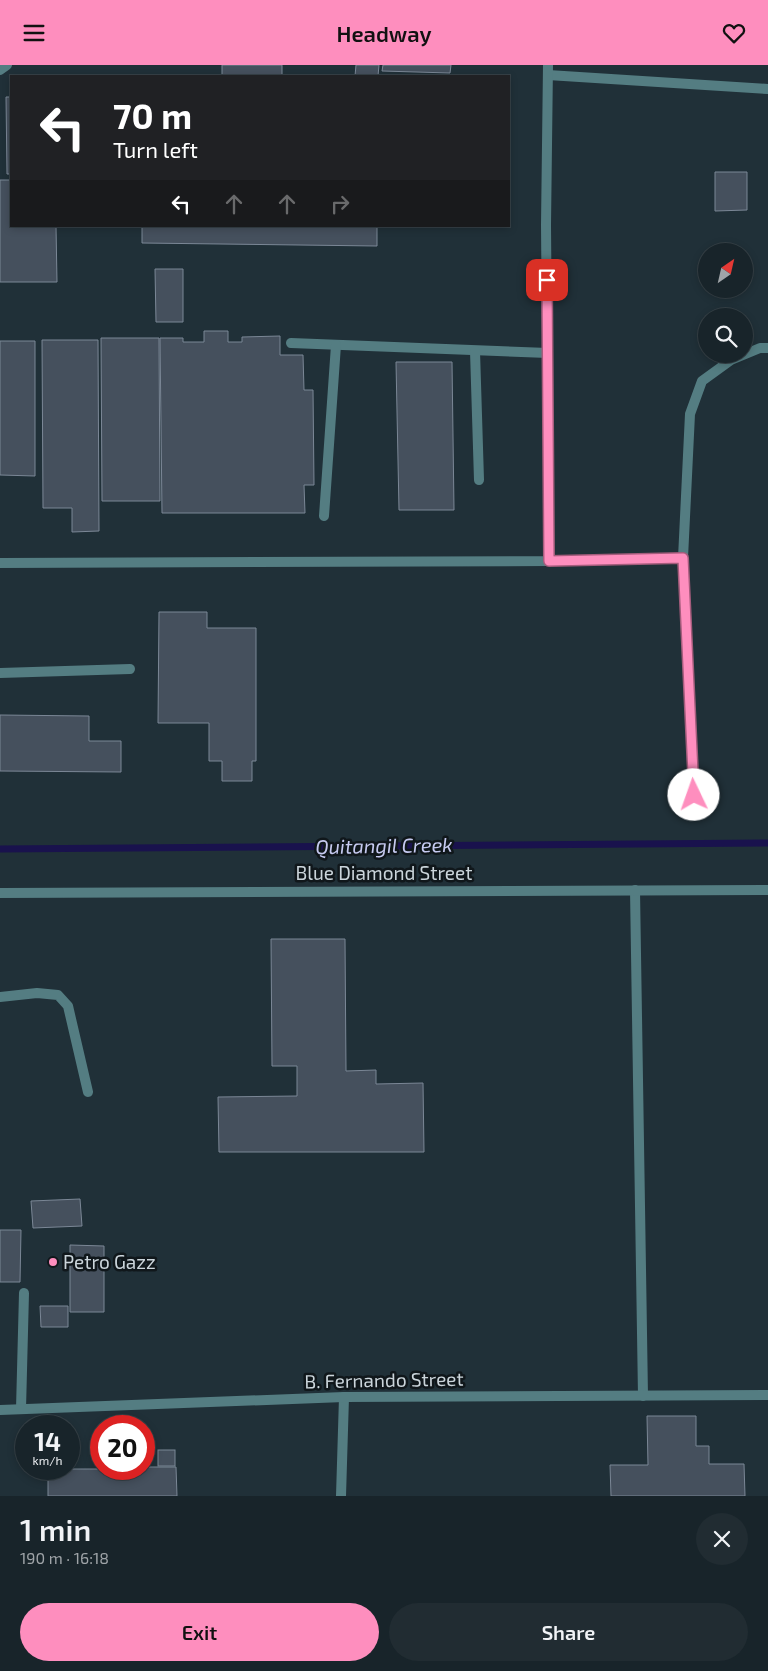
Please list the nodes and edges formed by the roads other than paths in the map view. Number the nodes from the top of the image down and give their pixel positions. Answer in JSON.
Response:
{"nodes":[{"id":1,"x":6,"y":65,"type":"edge"},
{"id":2,"x":0,"y":70,"type":"edge"},
{"id":3,"x":548,"y":70,"type":"edge"},
{"id":4,"x":768,"y":89,"type":"edge"},
{"id":5,"x":291,"y":343,"type":"dead end"},
{"id":6,"x":336,"y":345,"type":"junction"},
{"id":7,"x":768,"y":348,"type":"edge"},
{"id":8,"x":475,"y":351,"type":"junction"},
{"id":9,"x":548,"y":353,"type":"junction"},
{"id":10,"x":479,"y":480,"type":"dead end"},
{"id":11,"x":324,"y":516,"type":"dead end"},
{"id":12,"x":683,"y":558,"type":"junction"},
{"id":13,"x":549,"y":561,"type":"junction"},
{"id":14,"x":0,"y":563,"type":"edge"},
{"id":15,"x":130,"y":669,"type":"dead end"},
{"id":16,"x":0,"y":673,"type":"edge"},
{"id":17,"x":694,"y":795,"type":"dead end"},
{"id":18,"x":635,"y":890,"type":"junction"},
{"id":19,"x":768,"y":890,"type":"edge"},
{"id":20,"x":0,"y":893,"type":"edge"},
{"id":21,"x":0,"y":997,"type":"edge"},
{"id":22,"x":88,"y":1092,"type":"dead end"},
{"id":23,"x":24,"y":1293,"type":"dead end"},
{"id":24,"x":768,"y":1395,"type":"edge"},
{"id":25,"x":643,"y":1396,"type":"junction"},
{"id":26,"x":344,"y":1397,"type":"junction"},
{"id":27,"x":21,"y":1409,"type":"junction"},
{"id":28,"x":0,"y":1410,"type":"edge"},
{"id":29,"x":341,"y":1496,"type":"edge"}],
"edges":[{"from":1,"to":2,"type":"street"},
{"from":3,"to":4,"type":"street"},
{"from":3,"to":9,"type":"street"},
{"from":5,"to":6,"type":"street"},
{"from":6,"to":8,"type":"street"},
{"from":6,"to":11,"type":"street"},
{"from":7,"to":12,"type":"street"},
{"from":8,"to":9,"type":"street"},
{"from":8,"to":10,"type":"street"},
{"from":9,"to":13,"type":"street"},
{"from":12,"to":13,"type":"street"},
{"from":12,"to":17,"type":"street"},
{"from":13,"to":14,"type":"street"},
{"from":15,"to":16,"type":"street"},
{"from":18,"to":19,"type":"street","name":"Blue Diamond Street"},
{"from":18,"to":20,"type":"street","name":"Blue Diamond Street"},
{"from":18,"to":25,"type":"street"},
{"from":21,"to":22,"type":"street"},
{"from":23,"to":27,"type":"street"},
{"from":24,"to":25,"type":"street","name":"B. Fernando Street"},
{"from":25,"to":26,"type":"street","name":"B. Fernando Street"},
{"from":26,"to":27,"type":"street","name":"B. Fernando Street"},
{"from":26,"to":29,"type":"street"},
{"from":27,"to":28,"type":"street","name":"B. Fernando Street"}]}
